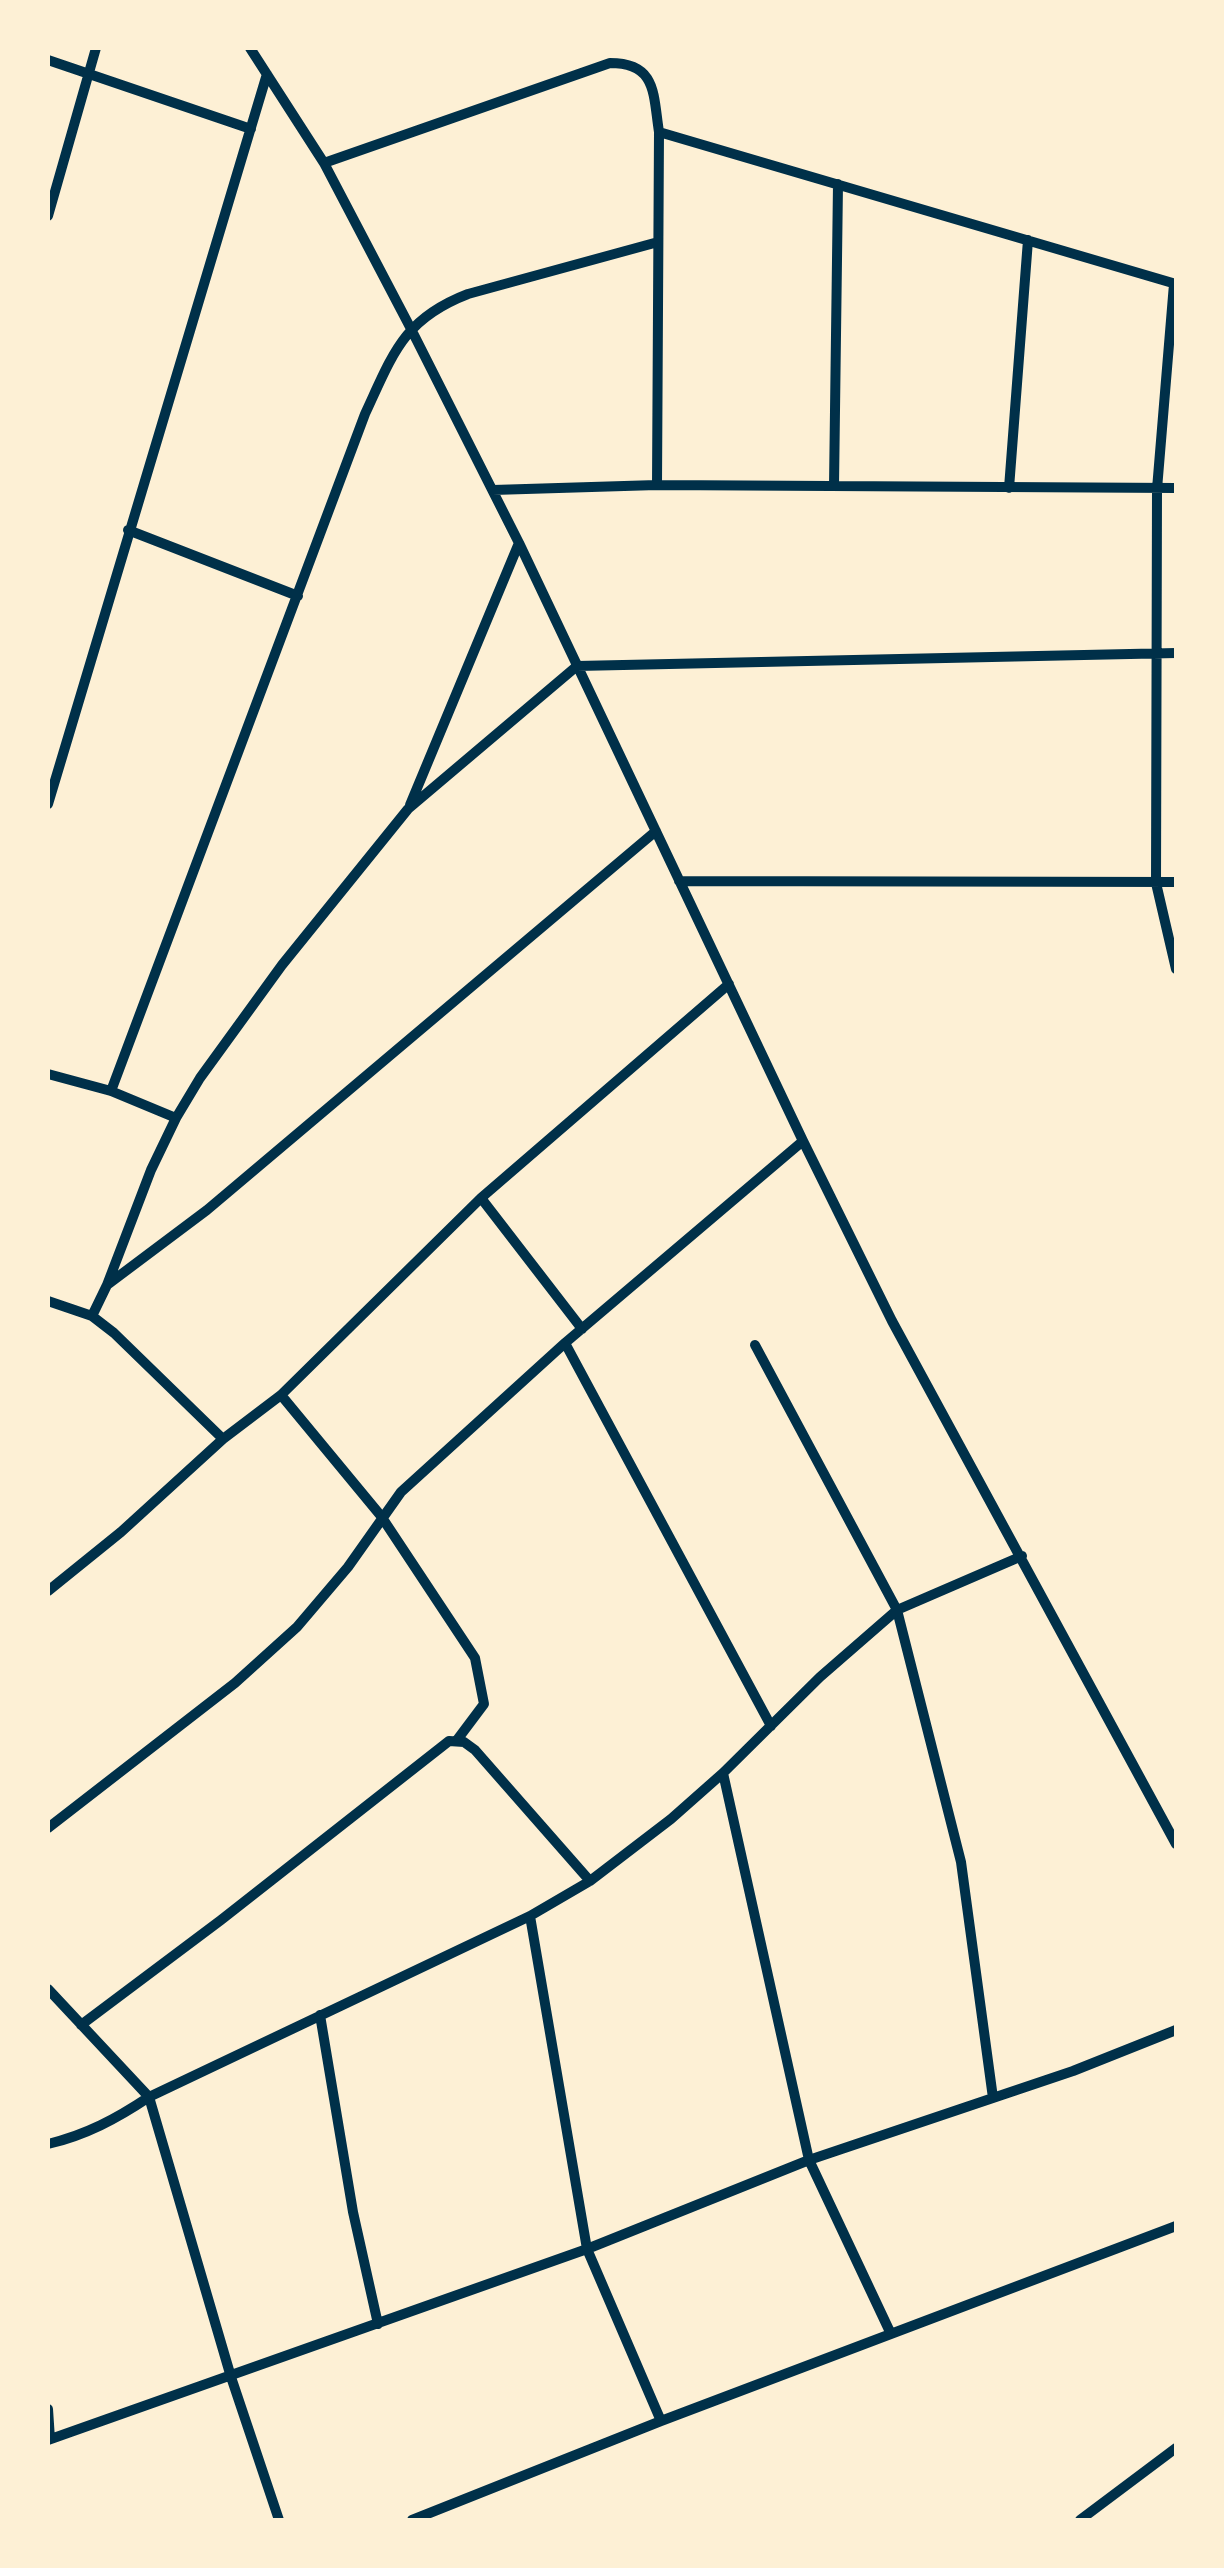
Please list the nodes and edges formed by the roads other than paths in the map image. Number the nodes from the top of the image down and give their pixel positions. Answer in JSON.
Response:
{"nodes":[{"id":1,"x":96,"y":48,"type":"edge"},
{"id":2,"x":250,"y":48,"type":"edge"},
{"id":3,"x":48,"y":60,"type":"edge"},
{"id":4,"x":88,"y":74,"type":"junction"},
{"id":5,"x":267,"y":74,"type":"junction"},
{"id":6,"x":250,"y":129,"type":"junction"},
{"id":7,"x":659,"y":132,"type":"junction"},
{"id":8,"x":324,"y":163,"type":"junction"},
{"id":9,"x":838,"y":184,"type":"junction"},
{"id":10,"x":48,"y":216,"type":"edge"},
{"id":11,"x":1028,"y":240,"type":"junction"},
{"id":12,"x":658,"y":242,"type":"junction"},
{"id":13,"x":1175,"y":284,"type":"edge"},
{"id":14,"x":410,"y":327,"type":"junction"},
{"id":15,"x":657,"y":485,"type":"junction"},
{"id":16,"x":834,"y":486,"type":"junction"},
{"id":17,"x":1009,"y":488,"type":"junction"},
{"id":18,"x":1176,"y":488,"type":"edge"},
{"id":19,"x":1156,"y":489,"type":"junction"},
{"id":20,"x":493,"y":490,"type":"junction"},
{"id":21,"x":128,"y":530,"type":"junction"},
{"id":22,"x":519,"y":543,"type":"junction"},
{"id":23,"x":298,"y":596,"type":"junction"},
{"id":24,"x":1156,"y":653,"type":"junction"},
{"id":25,"x":1176,"y":653,"type":"edge"},
{"id":26,"x":578,"y":666,"type":"junction"},
{"id":27,"x":48,"y":804,"type":"edge"},
{"id":28,"x":408,"y":809,"type":"junction"},
{"id":29,"x":656,"y":831,"type":"junction"},
{"id":30,"x":678,"y":881,"type":"junction"},
{"id":31,"x":1156,"y":882,"type":"junction"},
{"id":32,"x":1176,"y":882,"type":"edge"},
{"id":33,"x":1176,"y":969,"type":"edge"},
{"id":34,"x":729,"y":984,"type":"junction"},
{"id":35,"x":48,"y":1074,"type":"edge"},
{"id":36,"x":111,"y":1091,"type":"junction"},
{"id":37,"x":176,"y":1118,"type":"junction"},
{"id":38,"x":803,"y":1141,"type":"junction"},
{"id":39,"x":481,"y":1198,"type":"junction"},
{"id":40,"x":108,"y":1285,"type":"junction"},
{"id":41,"x":48,"y":1301,"type":"edge"},
{"id":42,"x":92,"y":1316,"type":"junction"},
{"id":43,"x":582,"y":1330,"type":"junction"},
{"id":44,"x":565,"y":1343,"type":"junction"},
{"id":45,"x":754,"y":1345,"type":"dead end"},
{"id":46,"x":281,"y":1395,"type":"junction"},
{"id":47,"x":223,"y":1440,"type":"junction"},
{"id":48,"x":381,"y":1516,"type":"junction"},
{"id":49,"x":1022,"y":1556,"type":"junction"},
{"id":50,"x":48,"y":1591,"type":"edge"},
{"id":51,"x":897,"y":1610,"type":"junction"},
{"id":52,"x":771,"y":1726,"type":"junction"},
{"id":53,"x":458,"y":1740,"type":"junction"},
{"id":54,"x":723,"y":1773,"type":"junction"},
{"id":55,"x":48,"y":1828,"type":"edge"},
{"id":56,"x":1176,"y":1844,"type":"edge"},
{"id":57,"x":590,"y":1881,"type":"junction"},
{"id":58,"x":530,"y":1916,"type":"junction"},
{"id":59,"x":48,"y":1989,"type":"edge"},
{"id":60,"x":320,"y":2015,"type":"junction"},
{"id":61,"x":81,"y":2025,"type":"junction"},
{"id":62,"x":1176,"y":2030,"type":"edge"},
{"id":63,"x":149,"y":2097,"type":"junction"},
{"id":64,"x":993,"y":2098,"type":"junction"},
{"id":65,"x":48,"y":2144,"type":"edge"},
{"id":66,"x":809,"y":2160,"type":"junction"},
{"id":67,"x":1176,"y":2226,"type":"edge"},
{"id":68,"x":587,"y":2249,"type":"junction"},
{"id":69,"x":378,"y":2324,"type":"junction"},
{"id":70,"x":891,"y":2334,"type":"junction"},
{"id":71,"x":231,"y":2378,"type":"junction"},
{"id":72,"x":48,"y":2409,"type":"edge"},
{"id":73,"x":661,"y":2421,"type":"junction"},
{"id":74,"x":49,"y":2439,"type":"edge"},
{"id":75,"x":1176,"y":2448,"type":"edge"},
{"id":76,"x":279,"y":2520,"type":"edge"},
{"id":77,"x":412,"y":2520,"type":"edge"},
{"id":78,"x":1080,"y":2520,"type":"edge"}],
"edges":[{"from":1,"to":4,"type":"street"},
{"from":2,"to":5,"type":"street"},
{"from":3,"to":4,"type":"street"},
{"from":4,"to":6,"type":"street"},
{"from":4,"to":10,"type":"street"},
{"from":5,"to":6,"type":"street"},
{"from":5,"to":8,"type":"street"},
{"from":6,"to":21,"type":"street"},
{"from":7,"to":8,"type":"street"},
{"from":7,"to":9,"type":"street"},
{"from":7,"to":12,"type":"street"},
{"from":8,"to":14,"type":"street"},
{"from":9,"to":11,"type":"street"},
{"from":9,"to":16,"type":"street"},
{"from":11,"to":13,"type":"street"},
{"from":11,"to":17,"type":"street"},
{"from":12,"to":14,"type":"street"},
{"from":12,"to":15,"type":"street"},
{"from":13,"to":19,"type":"street"},
{"from":14,"to":20,"type":"street"},
{"from":14,"to":23,"type":"street"},
{"from":15,"to":16,"type":"street"},
{"from":15,"to":20,"type":"street"},
{"from":16,"to":17,"type":"street"},
{"from":17,"to":19,"type":"street"},
{"from":18,"to":19,"type":"street"},
{"from":19,"to":24,"type":"street"},
{"from":20,"to":22,"type":"street"},
{"from":21,"to":23,"type":"street"},
{"from":21,"to":27,"type":"street"},
{"from":22,"to":26,"type":"street"},
{"from":22,"to":28,"type":"street"},
{"from":23,"to":36,"type":"street"},
{"from":24,"to":25,"type":"street"},
{"from":24,"to":26,"type":"street"},
{"from":24,"to":31,"type":"street"},
{"from":26,"to":28,"type":"street"},
{"from":26,"to":29,"type":"street"},
{"from":28,"to":37,"type":"street"},
{"from":29,"to":30,"type":"street"},
{"from":29,"to":40,"type":"street"},
{"from":30,"to":31,"type":"street"},
{"from":30,"to":34,"type":"street"},
{"from":31,"to":32,"type":"street"},
{"from":31,"to":33,"type":"street"},
{"from":34,"to":38,"type":"street"},
{"from":34,"to":39,"type":"street"},
{"from":35,"to":36,"type":"street"},
{"from":36,"to":37,"type":"street"},
{"from":37,"to":40,"type":"street"},
{"from":38,"to":43,"type":"street"},
{"from":38,"to":49,"type":"street"},
{"from":39,"to":43,"type":"street"},
{"from":39,"to":46,"type":"street"},
{"from":40,"to":42,"type":"street"},
{"from":41,"to":42,"type":"street"},
{"from":42,"to":47,"type":"street"},
{"from":43,"to":44,"type":"street"},
{"from":44,"to":48,"type":"street"},
{"from":44,"to":52,"type":"street"},
{"from":45,"to":51,"type":"street"},
{"from":46,"to":47,"type":"street"},
{"from":46,"to":48,"type":"street"},
{"from":47,"to":50,"type":"street"},
{"from":48,"to":53,"type":"street"},
{"from":48,"to":55,"type":"street"},
{"from":49,"to":51,"type":"street"},
{"from":49,"to":56,"type":"street"},
{"from":51,"to":52,"type":"street"},
{"from":51,"to":64,"type":"street"},
{"from":52,"to":54,"type":"street"},
{"from":53,"to":57,"type":"street"},
{"from":53,"to":61,"type":"street"},
{"from":54,"to":57,"type":"street"},
{"from":54,"to":66,"type":"street"},
{"from":57,"to":58,"type":"street"},
{"from":58,"to":60,"type":"street"},
{"from":58,"to":68,"type":"street"},
{"from":59,"to":61,"type":"street"},
{"from":60,"to":63,"type":"street"},
{"from":60,"to":69,"type":"street"},
{"from":61,"to":63,"type":"street"},
{"from":62,"to":64,"type":"street"},
{"from":63,"to":65,"type":"street"},
{"from":63,"to":71,"type":"street"},
{"from":64,"to":66,"type":"street"},
{"from":66,"to":68,"type":"street"},
{"from":66,"to":70,"type":"street"},
{"from":67,"to":70,"type":"street"},
{"from":68,"to":69,"type":"street"},
{"from":68,"to":73,"type":"street"},
{"from":69,"to":71,"type":"street"},
{"from":70,"to":73,"type":"street"},
{"from":71,"to":74,"type":"street"},
{"from":71,"to":76,"type":"street"},
{"from":72,"to":74,"type":"street"},
{"from":73,"to":77,"type":"street"},
{"from":75,"to":78,"type":"street"}]}
